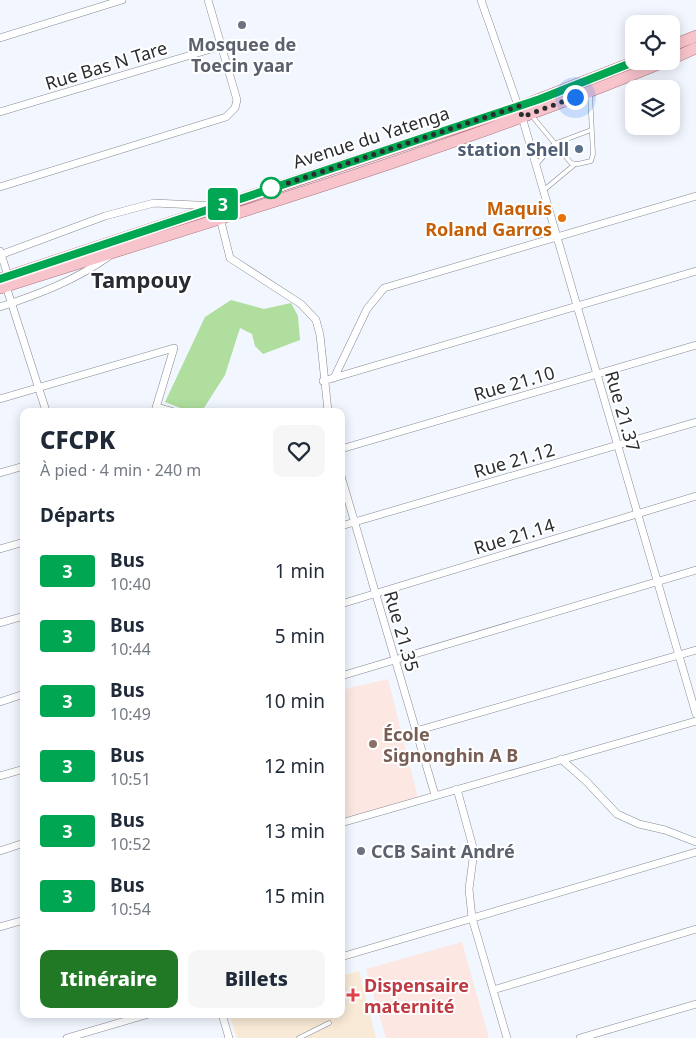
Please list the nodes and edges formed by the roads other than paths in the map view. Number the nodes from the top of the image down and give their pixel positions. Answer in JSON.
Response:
{"nodes":[{"id":1,"x":122,"y":0,"type":"edge"},
{"id":2,"x":208,"y":0,"type":"edge"},
{"id":3,"x":481,"y":0,"type":"edge"},
{"id":4,"x":696,"y":36,"type":"edge"},
{"id":5,"x":0,"y":38,"type":"edge"},
{"id":6,"x":680,"y":42,"type":"edge"},
{"id":7,"x":221,"y":46,"type":"junction"},
{"id":8,"x":696,"y":48,"type":"edge"},
{"id":9,"x":680,"y":55,"type":"edge"},
{"id":10,"x":625,"y":66,"type":"edge"},
{"id":11,"x":643,"y":70,"type":"edge"},
{"id":12,"x":590,"y":91,"type":"junction"},
{"id":13,"x":0,"y":112,"type":"edge"},
{"id":14,"x":524,"y":113,"type":"junction"},
{"id":15,"x":592,"y":130,"type":"junction"},
{"id":16,"x":554,"y":144,"type":"junction"},
{"id":17,"x":574,"y":164,"type":"junction"},
{"id":18,"x":536,"y":166,"type":"junction"},
{"id":19,"x":0,"y":187,"type":"edge"},
{"id":20,"x":543,"y":191,"type":"junction"},
{"id":21,"x":696,"y":196,"type":"edge"},
{"id":22,"x":218,"y":212,"type":"junction"},
{"id":23,"x":556,"y":237,"type":"junction"},
{"id":24,"x":120,"y":249,"type":"junction"},
{"id":25,"x":0,"y":253,"type":"edge"},
{"id":26,"x":696,"y":271,"type":"edge"},
{"id":27,"x":4,"y":282,"type":"edge"},
{"id":28,"x":12,"y":303,"type":"junction"},
{"id":29,"x":577,"y":305,"type":"junction"},
{"id":30,"x":0,"y":307,"type":"edge"},
{"id":31,"x":696,"y":345,"type":"edge"},
{"id":32,"x":597,"y":374,"type":"junction"},
{"id":33,"x":334,"y":378,"type":"junction"},
{"id":34,"x":323,"y":381,"type":"junction"},
{"id":35,"x":39,"y":387,"type":"junction"},
{"id":36,"x":0,"y":399,"type":"edge"},
{"id":37,"x":45,"y":408,"type":"edge"},
{"id":38,"x":156,"y":408,"type":"edge"},
{"id":39,"x":328,"y":408,"type":"edge"},
{"id":40,"x":696,"y":422,"type":"edge"},
{"id":41,"x":618,"y":445,"type":"junction"},
{"id":42,"x":345,"y":448,"type":"edge"},
{"id":43,"x":20,"y":467,"type":"edge"},
{"id":44,"x":0,"y":473,"type":"edge"},
{"id":45,"x":345,"y":490,"type":"edge"},
{"id":46,"x":696,"y":496,"type":"edge"},
{"id":47,"x":637,"y":513,"type":"junction"},
{"id":48,"x":354,"y":522,"type":"junction"},
{"id":49,"x":345,"y":525,"type":"edge"},
{"id":50,"x":20,"y":543,"type":"edge"},
{"id":51,"x":0,"y":549,"type":"edge"},
{"id":52,"x":696,"y":570,"type":"edge"},
{"id":53,"x":658,"y":582,"type":"junction"},
{"id":54,"x":376,"y":595,"type":"junction"},
{"id":55,"x":345,"y":603,"type":"edge"},
{"id":56,"x":20,"y":617,"type":"edge"},
{"id":57,"x":0,"y":623,"type":"edge"},
{"id":58,"x":696,"y":650,"type":"edge"},
{"id":59,"x":679,"y":656,"type":"junction"},
{"id":60,"x":396,"y":661,"type":"junction"},
{"id":61,"x":345,"y":675,"type":"edge"},
{"id":62,"x":20,"y":695,"type":"edge"},
{"id":63,"x":0,"y":702,"type":"edge"},
{"id":64,"x":696,"y":714,"type":"edge"},
{"id":65,"x":696,"y":721,"type":"edge"},
{"id":66,"x":416,"y":731,"type":"junction"},
{"id":67,"x":561,"y":759,"type":"junction"},
{"id":68,"x":20,"y":770,"type":"edge"},
{"id":69,"x":0,"y":776,"type":"edge"},
{"id":70,"x":457,"y":789,"type":"junction"},
{"id":71,"x":435,"y":795,"type":"junction"},
{"id":72,"x":345,"y":822,"type":"edge"},
{"id":73,"x":696,"y":842,"type":"edge"},
{"id":74,"x":20,"y":844,"type":"edge"},
{"id":75,"x":0,"y":851,"type":"edge"},
{"id":76,"x":696,"y":852,"type":"edge"},
{"id":77,"x":472,"y":918,"type":"junction"},
{"id":78,"x":20,"y":921,"type":"edge"},
{"id":79,"x":0,"y":927,"type":"edge"},
{"id":80,"x":696,"y":929,"type":"edge"},
{"id":81,"x":345,"y":956,"type":"edge"},
{"id":82,"x":493,"y":990,"type":"junction"},
{"id":83,"x":696,"y":1004,"type":"edge"},
{"id":84,"x":135,"y":1018,"type":"edge"},
{"id":85,"x":223,"y":1018,"type":"edge"},
{"id":86,"x":329,"y":1023,"type":"dead end"},
{"id":87,"x":67,"y":1038,"type":"edge"},
{"id":88,"x":229,"y":1038,"type":"edge"},
{"id":89,"x":300,"y":1038,"type":"edge"},
{"id":90,"x":507,"y":1038,"type":"edge"},
{"id":91,"x":580,"y":1038,"type":"edge"}],
"edges":[{"from":1,"to":5,"type":"street"},
{"from":2,"to":7,"type":"street"},
{"from":3,"to":14,"type":"street","name":"Rue 21.37"},
{"from":4,"to":6,"type":"main road"},
{"from":7,"to":13,"type":"street","name":"Rue Bas N Tare"},
{"from":7,"to":19,"type":"street"},
{"from":8,"to":9,"type":"main road"},
{"from":10,"to":14,"type":"main road","name":"Avenue du Yatenga"},
{"from":11,"to":12,"type":"main road","name":"Avenue du Yatenga"},
{"from":12,"to":14,"type":"main road","name":"Avenue du Yatenga"},
{"from":12,"to":15,"type":"lane"},
{"from":14,"to":16,"type":"lane"},
{"from":14,"to":18,"type":"street","name":"Rue 21.37"},
{"from":14,"to":22,"type":"main road","name":"Avenue du Yatenga"},
{"from":15,"to":16,"type":"lane"},
{"from":15,"to":17,"type":"lane"},
{"from":16,"to":17,"type":"lane"},
{"from":16,"to":18,"type":"lane"},
{"from":17,"to":20,"type":"lane"},
{"from":18,"to":20,"type":"street","name":"Rue 21.37"},
{"from":20,"to":23,"type":"street","name":"Rue 21.37"},
{"from":21,"to":23,"type":"street"},
{"from":22,"to":24,"type":"main road","name":"Avenue du Yatenga"},
{"from":22,"to":25,"type":"street"},
{"from":22,"to":27,"type":"main road","name":"Avenue du Yatenga"},
{"from":22,"to":34,"type":"street"},
{"from":23,"to":29,"type":"street","name":"Rue 21.37"},
{"from":23,"to":33,"type":"street"},
{"from":24,"to":27,"type":"main road","name":"Avenue du Yatenga"},
{"from":24,"to":28,"type":"street"},
{"from":25,"to":27,"type":"street"},
{"from":26,"to":29,"type":"street"},
{"from":27,"to":28,"type":"street"},
{"from":28,"to":30,"type":"street"},
{"from":28,"to":35,"type":"street"},
{"from":29,"to":32,"type":"street","name":"Rue 21.37"},
{"from":29,"to":33,"type":"street"},
{"from":31,"to":32,"type":"street","name":"Rue 21.10"},
{"from":32,"to":41,"type":"street","name":"Rue 21.37"},
{"from":32,"to":42,"type":"street","name":"Rue 21.10"},
{"from":33,"to":34,"type":"street"},
{"from":34,"to":39,"type":"street"},
{"from":35,"to":36,"type":"street"},
{"from":35,"to":37,"type":"street"},
{"from":35,"to":38,"type":"street"},
{"from":40,"to":41,"type":"street","name":"Rue 21.12"},
{"from":41,"to":47,"type":"street","name":"Rue 21.37"},
{"from":41,"to":48,"type":"street","name":"Rue 21.12"},
{"from":43,"to":44,"type":"street"},
{"from":45,"to":48,"type":"street","name":"Rue 21.35"},
{"from":46,"to":47,"type":"street","name":"Rue 21.14"},
{"from":47,"to":53,"type":"street","name":"Rue 21.37"},
{"from":47,"to":54,"type":"street","name":"Rue 21.14"},
{"from":48,"to":49,"type":"street","name":"Rue 21.12"},
{"from":48,"to":54,"type":"street","name":"Rue 21.35"},
{"from":50,"to":51,"type":"street"},
{"from":52,"to":53,"type":"street"},
{"from":53,"to":59,"type":"street","name":"Rue 21.37"},
{"from":53,"to":60,"type":"street"},
{"from":54,"to":55,"type":"street","name":"Rue 21.14"},
{"from":54,"to":60,"type":"street","name":"Rue 21.35"},
{"from":56,"to":57,"type":"street"},
{"from":58,"to":59,"type":"street"},
{"from":59,"to":64,"type":"street","name":"Rue 21.37"},
{"from":59,"to":66,"type":"street"},
{"from":60,"to":61,"type":"street"},
{"from":60,"to":66,"type":"street","name":"Rue 21.35"},
{"from":62,"to":63,"type":"street"},
{"from":65,"to":67,"type":"street"},
{"from":66,"to":71,"type":"street","name":"Rue 21.35"},
{"from":67,"to":70,"type":"street"},
{"from":67,"to":73,"type":"street"},
{"from":68,"to":69,"type":"street"},
{"from":70,"to":71,"type":"street"},
{"from":70,"to":77,"type":"street"},
{"from":71,"to":72,"type":"street"},
{"from":74,"to":75,"type":"street"},
{"from":76,"to":77,"type":"street"},
{"from":77,"to":81,"type":"street"},
{"from":77,"to":82,"type":"street"},
{"from":78,"to":79,"type":"street"},
{"from":80,"to":82,"type":"street"},
{"from":82,"to":90,"type":"street"},
{"from":83,"to":91,"type":"street"},
{"from":84,"to":87,"type":"street"},
{"from":85,"to":88,"type":"street"},
{"from":86,"to":89,"type":"lane"}]}
